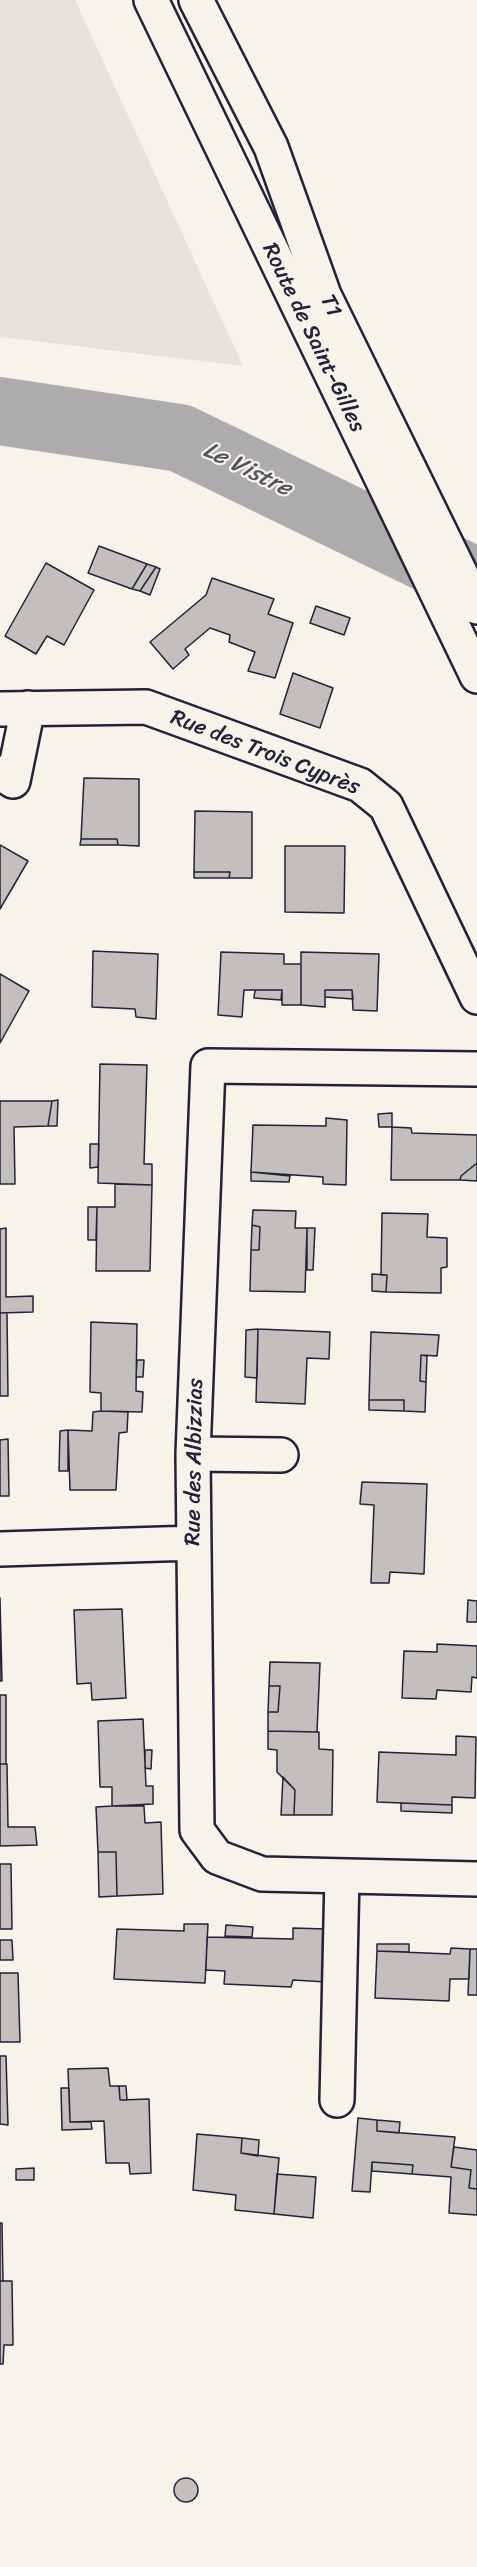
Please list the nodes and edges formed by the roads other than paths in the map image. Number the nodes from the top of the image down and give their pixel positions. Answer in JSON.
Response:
{"nodes":[{"id":1,"x":151,"y":0,"type":"edge"},
{"id":2,"x":196,"y":0,"type":"edge"},
{"id":3,"x":392,"y":469,"type":"junction"},
{"id":4,"x":477,"y":607,"type":"edge"},
{"id":5,"x":477,"y":676,"type":"edge"},
{"id":6,"x":14,"y":708,"type":"edge"},
{"id":7,"x":0,"y":773,"type":"edge"},
{"id":8,"x":477,"y":997,"type":"edge"},
{"id":9,"x":477,"y":1069,"type":"edge"},
{"id":10,"x":193,"y":1454,"type":"junction"},
{"id":11,"x":281,"y":1455,"type":"dead end"},
{"id":12,"x":194,"y":1544,"type":"junction"},
{"id":13,"x":0,"y":1549,"type":"edge"},
{"id":14,"x":342,"y":1876,"type":"junction"},
{"id":15,"x":477,"y":1879,"type":"edge"},
{"id":16,"x":337,"y":2100,"type":"dead end"}],
"edges":[{"from":1,"to":3,"type":"street","name":"Route de Saint-Gilles"},
{"from":2,"to":3,"type":"street","name":"T1","number":"T1"},
{"from":3,"to":4,"type":"street","name":"T1","number":"T1"},
{"from":3,"to":5,"type":"street","name":"Route de Saint-Gilles"},
{"from":6,"to":7,"type":"street"},
{"from":6,"to":8,"type":"street","name":"Rue des Trois Cyprès"},
{"from":9,"to":10,"type":"street","name":"Rue des Albizzias"},
{"from":10,"to":11,"type":"street"},
{"from":10,"to":12,"type":"street","name":"Rue des Albizzias"},
{"from":12,"to":13,"type":"street"},
{"from":12,"to":14,"type":"street","name":"Rue des Albizzias"},
{"from":14,"to":15,"type":"street","name":"Rue des Albizzias"},
{"from":14,"to":16,"type":"street"}]}
